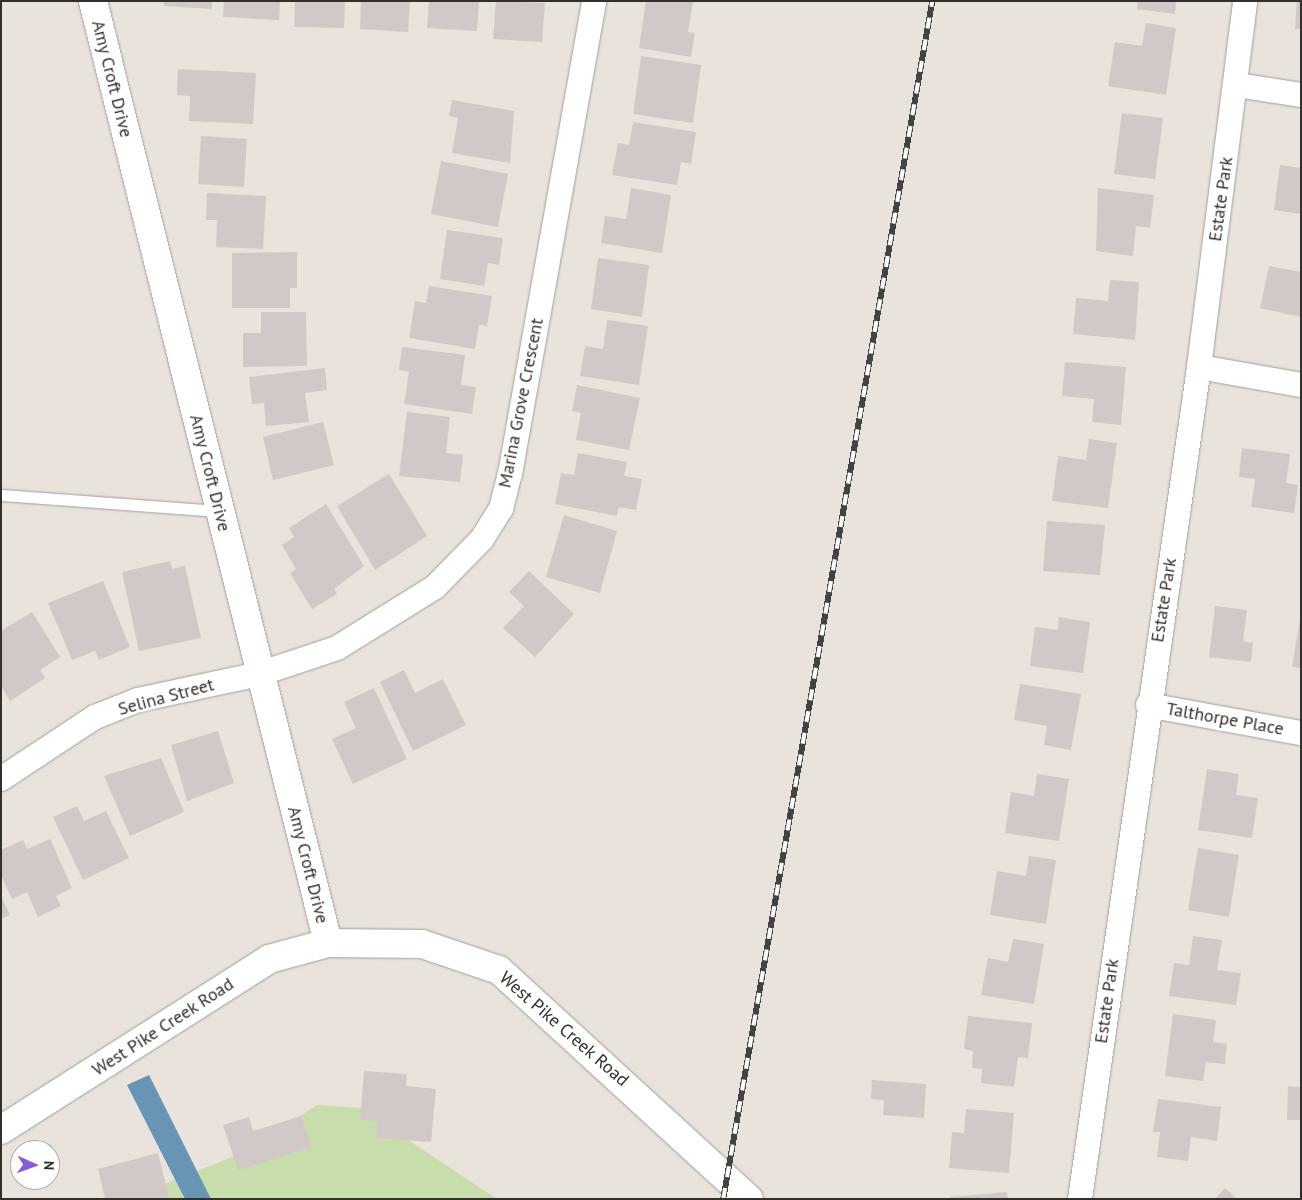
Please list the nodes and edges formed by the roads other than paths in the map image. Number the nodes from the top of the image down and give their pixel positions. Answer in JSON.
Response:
{"nodes":[{"id":1,"x":93,"y":1,"type":"edge"},
{"id":2,"x":594,"y":1,"type":"edge"},
{"id":3,"x":1245,"y":1,"type":"edge"},
{"id":4,"x":1237,"y":85,"type":"junction"},
{"id":5,"x":1301,"y":95,"type":"edge"},
{"id":6,"x":1199,"y":367,"type":"junction"},
{"id":7,"x":1301,"y":385,"type":"edge"},
{"id":8,"x":1,"y":495,"type":"edge"},
{"id":9,"x":220,"y":511,"type":"junction"},
{"id":10,"x":260,"y":674,"type":"junction"},
{"id":11,"x":1148,"y":705,"type":"junction"},
{"id":12,"x":1301,"y":733,"type":"edge"},
{"id":13,"x":1,"y":778,"type":"edge"},
{"id":14,"x":328,"y":944,"type":"junction"},
{"id":15,"x":1,"y":1130,"type":"edge"},
{"id":16,"x":750,"y":1199,"type":"edge"},
{"id":17,"x":1080,"y":1199,"type":"edge"}],
"edges":[{"from":1,"to":9,"type":"street","name":"Amy Croft Drive"},
{"from":2,"to":10,"type":"street","name":"Marina Grove Crescent"},
{"from":3,"to":4,"type":"street","name":"Estate Park"},
{"from":4,"to":5,"type":"street"},
{"from":4,"to":6,"type":"street","name":"Estate Park"},
{"from":6,"to":7,"type":"street"},
{"from":6,"to":11,"type":"street","name":"Estate Park"},
{"from":8,"to":9,"type":"lane"},
{"from":9,"to":10,"type":"street","name":"Amy Croft Drive"},
{"from":10,"to":13,"type":"street","name":"Selina Street"},
{"from":10,"to":14,"type":"street","name":"Amy Croft Drive"},
{"from":11,"to":12,"type":"street","name":"Talthorpe Place"},
{"from":11,"to":17,"type":"street","name":"Estate Park"},
{"from":14,"to":15,"type":"street","name":"West Pike Creek Road"},
{"from":14,"to":16,"type":"street","name":"West Pike Creek Road"}]}
